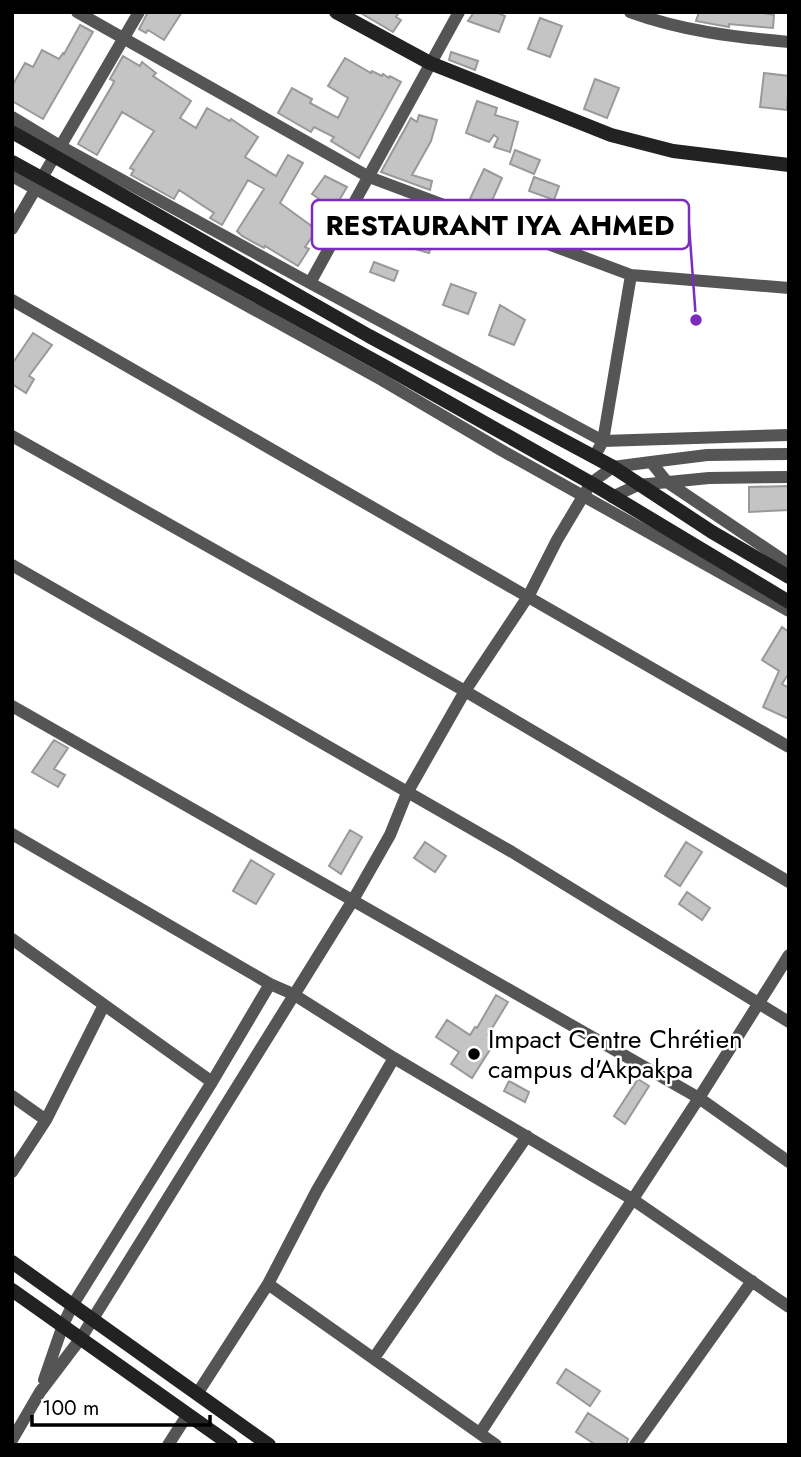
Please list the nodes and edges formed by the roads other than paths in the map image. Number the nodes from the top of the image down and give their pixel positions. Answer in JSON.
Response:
{"nodes":[{"id":1,"x":77,"y":12,"type":"edge"},
{"id":2,"x":139,"y":12,"type":"edge"},
{"id":3,"x":336,"y":12,"type":"edge"},
{"id":4,"x":459,"y":12,"type":"edge"},
{"id":5,"x":630,"y":12,"type":"edge"},
{"id":6,"x":124,"y":39,"type":"junction"},
{"id":7,"x":789,"y":43,"type":"edge"},
{"id":8,"x":430,"y":63,"type":"junction"},
{"id":9,"x":12,"y":117,"type":"edge"},
{"id":10,"x":12,"y":132,"type":"edge"},
{"id":11,"x":57,"y":151,"type":"junction"},
{"id":12,"x":12,"y":162,"type":"edge"},
{"id":13,"x":789,"y":165,"type":"edge"},
{"id":14,"x":12,"y":176,"type":"edge"},
{"id":15,"x":369,"y":177,"type":"junction"},
{"id":16,"x":38,"y":184,"type":"junction"},
{"id":17,"x":12,"y":229,"type":"edge"},
{"id":18,"x":631,"y":275,"type":"junction"},
{"id":19,"x":310,"y":284,"type":"junction"},
{"id":20,"x":789,"y":288,"type":"edge"},
{"id":21,"x":12,"y":300,"type":"edge"},
{"id":22,"x":789,"y":435,"type":"edge"},
{"id":23,"x":12,"y":436,"type":"edge"},
{"id":24,"x":603,"y":441,"type":"junction"},
{"id":25,"x":789,"y":454,"type":"edge"},
{"id":26,"x":594,"y":457,"type":"junction"},
{"id":27,"x":651,"y":461,"type":"junction"},
{"id":28,"x":613,"y":467,"type":"junction"},
{"id":29,"x":789,"y":477,"type":"edge"},
{"id":30,"x":667,"y":482,"type":"junction"},
{"id":31,"x":638,"y":485,"type":"junction"},
{"id":32,"x":587,"y":489,"type":"junction"},
{"id":33,"x":611,"y":497,"type":"junction"},
{"id":34,"x":789,"y":564,"type":"edge"},
{"id":35,"x":12,"y":565,"type":"edge"},
{"id":36,"x":789,"y":577,"type":"edge"},
{"id":37,"x":528,"y":596,"type":"junction"},
{"id":38,"x":789,"y":601,"type":"edge"},
{"id":39,"x":789,"y":611,"type":"edge"},
{"id":40,"x":465,"y":691,"type":"junction"},
{"id":41,"x":12,"y":706,"type":"edge"},
{"id":42,"x":789,"y":747,"type":"edge"},
{"id":43,"x":407,"y":793,"type":"junction"},
{"id":44,"x":12,"y":834,"type":"edge"},
{"id":45,"x":789,"y":882,"type":"edge"},
{"id":46,"x":353,"y":900,"type":"junction"},
{"id":47,"x":12,"y":939,"type":"edge"},
{"id":48,"x":789,"y":956,"type":"edge"},
{"id":49,"x":270,"y":984,"type":"junction"},
{"id":50,"x":293,"y":994,"type":"junction"},
{"id":51,"x":760,"y":1003,"type":"junction"},
{"id":52,"x":104,"y":1005,"type":"junction"},
{"id":53,"x":789,"y":1022,"type":"edge"},
{"id":54,"x":394,"y":1058,"type":"junction"},
{"id":55,"x":212,"y":1082,"type":"junction"},
{"id":56,"x":12,"y":1096,"type":"edge"},
{"id":57,"x":699,"y":1098,"type":"junction"},
{"id":58,"x":46,"y":1120,"type":"junction"},
{"id":59,"x":527,"y":1136,"type":"junction"},
{"id":60,"x":789,"y":1162,"type":"edge"},
{"id":61,"x":12,"y":1172,"type":"edge"},
{"id":62,"x":632,"y":1199,"type":"junction"},
{"id":63,"x":12,"y":1262,"type":"edge"},
{"id":64,"x":752,"y":1281,"type":"junction"},
{"id":65,"x":268,"y":1284,"type":"junction"},
{"id":66,"x":12,"y":1290,"type":"edge"},
{"id":67,"x":72,"y":1306,"type":"junction"},
{"id":68,"x":789,"y":1307,"type":"edge"},
{"id":69,"x":91,"y":1320,"type":"junction"},
{"id":70,"x":63,"y":1325,"type":"junction"},
{"id":71,"x":81,"y":1338,"type":"junction"},
{"id":72,"x":374,"y":1358,"type":"junction"},
{"id":73,"x":40,"y":1392,"type":"junction"},
{"id":74,"x":197,"y":1394,"type":"junction"},
{"id":75,"x":188,"y":1414,"type":"junction"},
{"id":76,"x":480,"y":1433,"type":"junction"},
{"id":77,"x":12,"y":1440,"type":"edge"},
{"id":78,"x":168,"y":1445,"type":"edge"},
{"id":79,"x":231,"y":1445,"type":"edge"},
{"id":80,"x":268,"y":1445,"type":"edge"},
{"id":81,"x":496,"y":1445,"type":"edge"},
{"id":82,"x":635,"y":1445,"type":"edge"}],
"edges":[{"from":1,"to":6,"type":"street"},
{"from":2,"to":6,"type":"street"},
{"from":3,"to":8,"type":"street"},
{"from":4,"to":8,"type":"street"},
{"from":5,"to":7,"type":"street"},
{"from":6,"to":11,"type":"street"},
{"from":6,"to":15,"type":"street"},
{"from":8,"to":13,"type":"street"},
{"from":8,"to":15,"type":"street"},
{"from":9,"to":11,"type":"street"},
{"from":10,"to":11,"type":"street"},
{"from":11,"to":16,"type":"street"},
{"from":11,"to":19,"type":"street"},
{"from":11,"to":26,"type":"street"},
{"from":12,"to":16,"type":"street"},
{"from":14,"to":16,"type":"street"},
{"from":15,"to":18,"type":"street"},
{"from":15,"to":19,"type":"street"},
{"from":16,"to":17,"type":"street"},
{"from":16,"to":32,"type":"street"},
{"from":18,"to":20,"type":"street"},
{"from":18,"to":24,"type":"street"},
{"from":19,"to":24,"type":"street"},
{"from":21,"to":37,"type":"street"},
{"from":22,"to":24,"type":"street"},
{"from":23,"to":40,"type":"street"},
{"from":24,"to":26,"type":"street"},
{"from":25,"to":27,"type":"street"},
{"from":26,"to":28,"type":"street"},
{"from":27,"to":28,"type":"street"},
{"from":27,"to":30,"type":"street"},
{"from":28,"to":31,"type":"street"},
{"from":28,"to":32,"type":"street"},
{"from":29,"to":30,"type":"street"},
{"from":30,"to":31,"type":"street"},
{"from":30,"to":34,"type":"street"},
{"from":31,"to":33,"type":"street"},
{"from":31,"to":36,"type":"street"},
{"from":32,"to":33,"type":"street"},
{"from":32,"to":37,"type":"street"},
{"from":32,"to":39,"type":"street"},
{"from":33,"to":38,"type":"street"},
{"from":35,"to":43,"type":"street"},
{"from":37,"to":40,"type":"street"},
{"from":37,"to":42,"type":"street"},
{"from":40,"to":43,"type":"street"},
{"from":40,"to":45,"type":"street"},
{"from":41,"to":46,"type":"street"},
{"from":43,"to":46,"type":"street"},
{"from":43,"to":51,"type":"street"},
{"from":44,"to":49,"type":"street"},
{"from":46,"to":50,"type":"street"},
{"from":46,"to":57,"type":"street"},
{"from":47,"to":52,"type":"street"},
{"from":48,"to":51,"type":"street"},
{"from":49,"to":50,"type":"street"},
{"from":49,"to":55,"type":"street"},
{"from":50,"to":54,"type":"street"},
{"from":50,"to":69,"type":"street"},
{"from":51,"to":53,"type":"street"},
{"from":51,"to":57,"type":"street"},
{"from":52,"to":55,"type":"street"},
{"from":52,"to":58,"type":"street"},
{"from":54,"to":59,"type":"street"},
{"from":54,"to":65,"type":"street"},
{"from":55,"to":67,"type":"street"},
{"from":56,"to":58,"type":"street"},
{"from":57,"to":60,"type":"street"},
{"from":57,"to":62,"type":"street"},
{"from":58,"to":61,"type":"street"},
{"from":59,"to":62,"type":"street"},
{"from":59,"to":72,"type":"street"},
{"from":62,"to":64,"type":"street"},
{"from":62,"to":76,"type":"street"},
{"from":63,"to":67,"type":"street"},
{"from":64,"to":68,"type":"street"},
{"from":64,"to":82,"type":"street"},
{"from":65,"to":72,"type":"street"},
{"from":65,"to":74,"type":"street"},
{"from":66,"to":70,"type":"street"},
{"from":67,"to":69,"type":"street"},
{"from":67,"to":70,"type":"street"},
{"from":69,"to":71,"type":"street"},
{"from":69,"to":74,"type":"street"},
{"from":70,"to":71,"type":"street"},
{"from":70,"to":73,"type":"street"},
{"from":71,"to":73,"type":"street"},
{"from":71,"to":75,"type":"street"},
{"from":72,"to":76,"type":"street"},
{"from":73,"to":77,"type":"street"},
{"from":74,"to":80,"type":"street"},
{"from":75,"to":78,"type":"street"},
{"from":75,"to":79,"type":"street"},
{"from":76,"to":81,"type":"street"}]}
